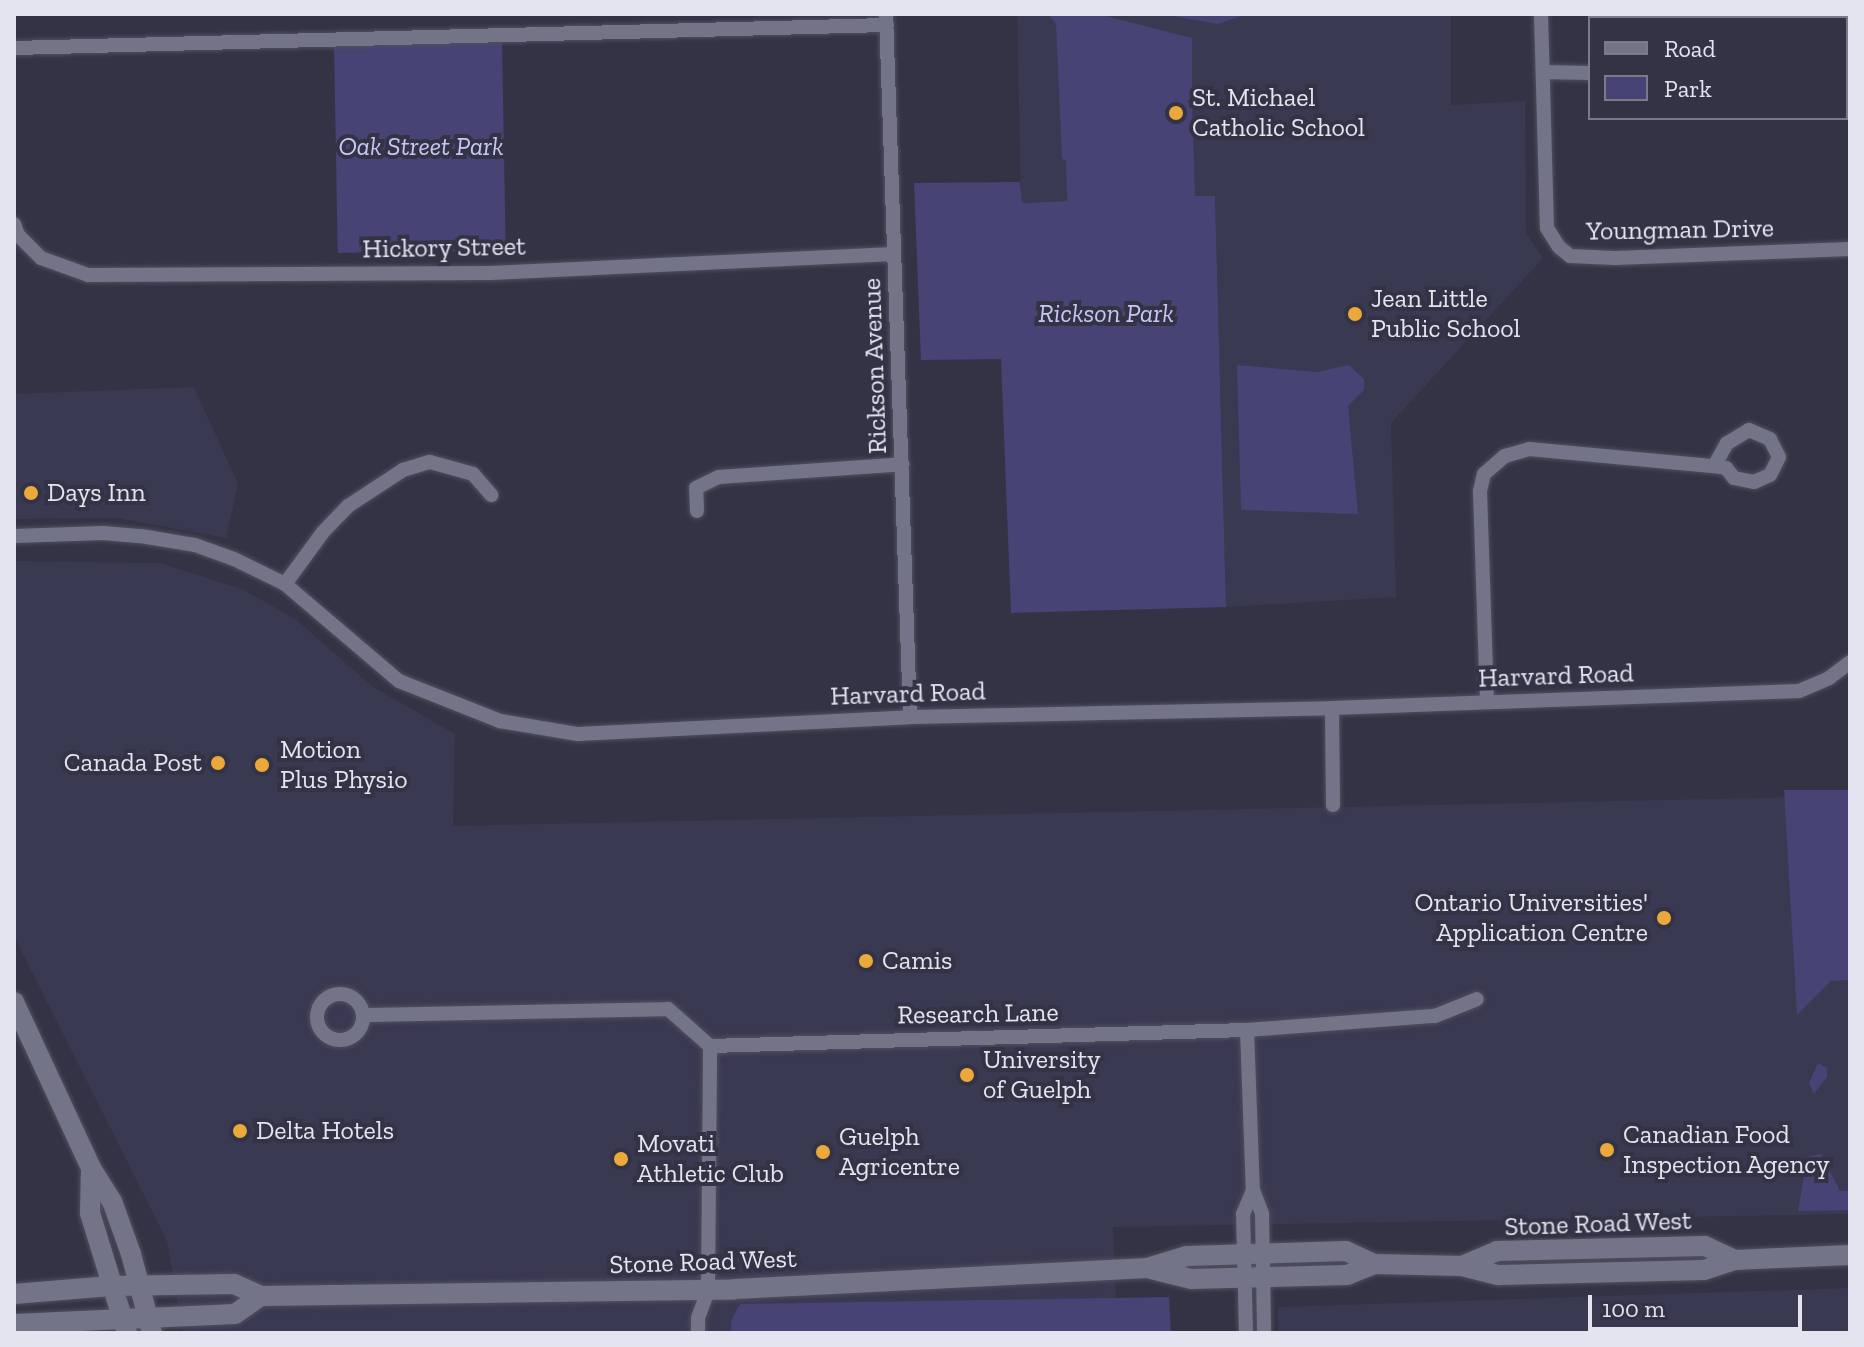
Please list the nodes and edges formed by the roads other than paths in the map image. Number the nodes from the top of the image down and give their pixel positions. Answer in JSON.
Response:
{"nodes":[{"id":1,"x":1541,"y":14,"type":"edge"},
{"id":2,"x":886,"y":19,"type":"edge"},
{"id":3,"x":686,"y":21,"type":"edge"},
{"id":4,"x":14,"y":48,"type":"edge"},
{"id":5,"x":1543,"y":72,"type":"junction"},
{"id":6,"x":1588,"y":73,"type":"edge"},
{"id":7,"x":14,"y":224,"type":"edge"},
{"id":8,"x":1850,"y":249,"type":"edge"},
{"id":9,"x":894,"y":254,"type":"junction"},
{"id":10,"x":903,"y":464,"type":"junction"},
{"id":11,"x":1714,"y":466,"type":"junction"},
{"id":12,"x":491,"y":495,"type":"dead end"},
{"id":13,"x":697,"y":511,"type":"dead end"},
{"id":14,"x":14,"y":536,"type":"edge"},
{"id":15,"x":285,"y":584,"type":"junction"},
{"id":16,"x":1850,"y":662,"type":"edge"},
{"id":17,"x":1487,"y":702,"type":"junction"},
{"id":18,"x":1332,"y":708,"type":"junction"},
{"id":19,"x":910,"y":717,"type":"junction"},
{"id":20,"x":1333,"y":805,"type":"dead end"},
{"id":21,"x":1477,"y":999,"type":"dead end"},
{"id":22,"x":14,"y":1002,"type":"edge"},
{"id":23,"x":363,"y":1015,"type":"dead end"},
{"id":24,"x":1247,"y":1030,"type":"junction"},
{"id":25,"x":710,"y":1046,"type":"junction"},
{"id":26,"x":91,"y":1168,"type":"junction"},
{"id":27,"x":1850,"y":1255,"type":"edge"},
{"id":28,"x":1253,"y":1265,"type":"junction"},
{"id":29,"x":111,"y":1286,"type":"junction"},
{"id":30,"x":139,"y":1286,"type":"junction"},
{"id":31,"x":708,"y":1290,"type":"junction"},
{"id":32,"x":14,"y":1294,"type":"edge"},
{"id":33,"x":261,"y":1296,"type":"junction"},
{"id":34,"x":14,"y":1324,"type":"edge"},
{"id":35,"x":125,"y":1326,"type":"edge"},
{"id":36,"x":151,"y":1326,"type":"edge"},
{"id":37,"x":698,"y":1333,"type":"edge"},
{"id":38,"x":1246,"y":1333,"type":"edge"},
{"id":39,"x":1264,"y":1333,"type":"edge"}],
"edges":[{"from":1,"to":5,"type":"street","name":"Youngman Drive"},
{"from":2,"to":3,"type":"street"},
{"from":2,"to":9,"type":"street","name":"Rickson Avenue"},
{"from":3,"to":4,"type":"street"},
{"from":5,"to":6,"type":"street"},
{"from":5,"to":8,"type":"street","name":"Youngman Drive"},
{"from":7,"to":9,"type":"street","name":"Hickory Street"},
{"from":9,"to":10,"type":"street","name":"Rickson Avenue"},
{"from":10,"to":13,"type":"street"},
{"from":10,"to":19,"type":"street","name":"Rickson Avenue"},
{"from":11,"to":11,"type":"street"},
{"from":11,"to":17,"type":"street"},
{"from":12,"to":15,"type":"street"},
{"from":14,"to":15,"type":"street","name":"Harvard Road"},
{"from":15,"to":19,"type":"street","name":"Harvard Road"},
{"from":16,"to":17,"type":"street","name":"Harvard Road"},
{"from":17,"to":18,"type":"street","name":"Harvard Road"},
{"from":18,"to":19,"type":"street","name":"Harvard Road"},
{"from":18,"to":20,"type":"street"},
{"from":21,"to":24,"type":"street","name":"Research Lane"},
{"from":22,"to":26,"type":"main road"},
{"from":23,"to":25,"type":"street"},
{"from":24,"to":25,"type":"street","name":"Research Lane"},
{"from":24,"to":28,"type":"street"},
{"from":25,"to":31,"type":"street"},
{"from":26,"to":29,"type":"main road"},
{"from":26,"to":30,"type":"main road"},
{"from":27,"to":28,"type":"main road","name":"Stone Road West"},
{"from":28,"to":31,"type":"main road","name":"Stone Road West"},
{"from":28,"to":38,"type":"street"},
{"from":28,"to":39,"type":"street"},
{"from":29,"to":30,"type":"main road","name":"Stone Road West"},
{"from":29,"to":32,"type":"main road","name":"Stone Road West"},
{"from":29,"to":35,"type":"main road"},
{"from":30,"to":33,"type":"main road","name":"Stone Road West"},
{"from":30,"to":36,"type":"main road"},
{"from":31,"to":33,"type":"main road","name":"Stone Road West"},
{"from":31,"to":37,"type":"street"},
{"from":33,"to":36,"type":"main road","name":"Stone Road West"},
{"from":34,"to":35,"type":"main road","name":"Stone Road West"},
{"from":35,"to":36,"type":"main road","name":"Stone Road West"}]}
